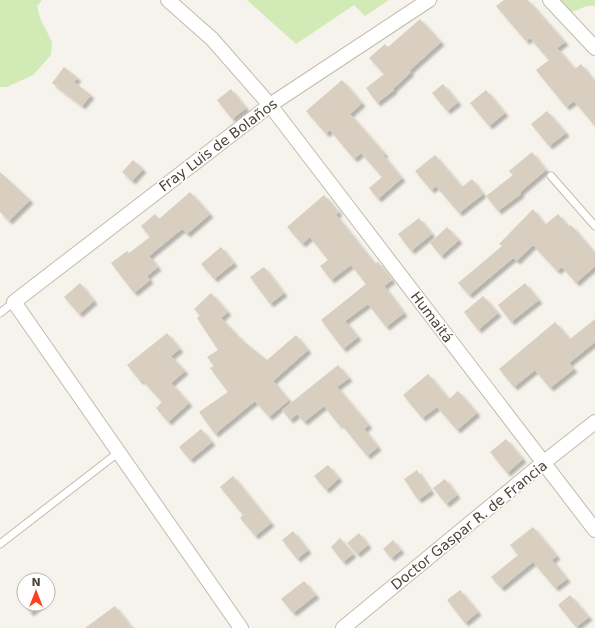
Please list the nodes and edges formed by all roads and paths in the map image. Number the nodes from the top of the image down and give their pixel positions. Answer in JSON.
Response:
{"nodes":[{"id":1,"x":168,"y":0,"type":"edge"},
{"id":2,"x":430,"y":0,"type":"edge"},
{"id":3,"x":550,"y":0,"type":"edge"},
{"id":4,"x":595,"y":48,"type":"edge"},
{"id":5,"x":270,"y":105,"type":"junction"},
{"id":6,"x":551,"y":176,"type":"dead end"},
{"id":7,"x":595,"y":226,"type":"edge"},
{"id":8,"x":14,"y":302,"type":"junction"},
{"id":9,"x":0,"y":313,"type":"edge"},
{"id":10,"x":595,"y":422,"type":"edge"},
{"id":11,"x":119,"y":452,"type":"junction"},
{"id":12,"x":543,"y":463,"type":"junction"},
{"id":13,"x":595,"y":530,"type":"edge"},
{"id":14,"x":0,"y":544,"type":"edge"},
{"id":15,"x":241,"y":628,"type":"edge"},
{"id":16,"x":343,"y":628,"type":"edge"}],
"edges":[{"from":1,"to":5,"type":"street","name":"Humaitá"},
{"from":2,"to":5,"type":"street","name":"Fray Luis de Bolaños"},
{"from":3,"to":4,"type":"street"},
{"from":5,"to":8,"type":"street","name":"Fray Luis de Bolaños"},
{"from":5,"to":12,"type":"street","name":"Humaitá"},
{"from":6,"to":7,"type":"lane"},
{"from":8,"to":9,"type":"lane"},
{"from":8,"to":11,"type":"street"},
{"from":10,"to":12,"type":"street","name":"Doctor Gaspar R. de Francia"},
{"from":11,"to":14,"type":"lane"},
{"from":11,"to":15,"type":"street"},
{"from":12,"to":13,"type":"street","name":"Humaitá"},
{"from":12,"to":16,"type":"street","name":"Doctor Gaspar R. de Francia"}]}
